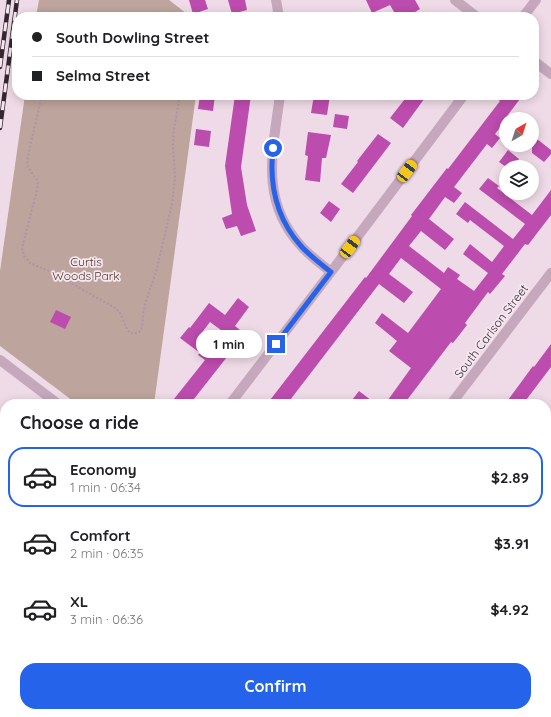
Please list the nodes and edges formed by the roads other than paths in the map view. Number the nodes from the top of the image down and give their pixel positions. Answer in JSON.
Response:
{"nodes":[{"id":1,"x":276,"y":0,"type":"edge"},
{"id":2,"x":455,"y":0,"type":"edge"},
{"id":3,"x":536,"y":0,"type":"edge"},
{"id":4,"x":278,"y":12,"type":"edge"},
{"id":5,"x":471,"y":12,"type":"edge"},
{"id":6,"x":527,"y":12,"type":"edge"},
{"id":7,"x":539,"y":65,"type":"edge"},
{"id":8,"x":551,"y":74,"type":"edge"},
{"id":9,"x":279,"y":100,"type":"edge"},
{"id":10,"x":460,"y":100,"type":"edge"},
{"id":11,"x":331,"y":272,"type":"junction"},
{"id":12,"x":551,"y":273,"type":"edge"},
{"id":13,"x":0,"y":360,"type":"edge"},
{"id":14,"x":51,"y":399,"type":"edge"},
{"id":15,"x":234,"y":399,"type":"edge"},
{"id":16,"x":455,"y":399,"type":"edge"}],
"edges":[{"from":1,"to":4,"type":"street"},
{"from":2,"to":5,"type":"street"},
{"from":3,"to":6,"type":"street"},
{"from":7,"to":8,"type":"street"},
{"from":9,"to":11,"type":"street"},
{"from":10,"to":11,"type":"street"},
{"from":11,"to":15,"type":"street"},
{"from":12,"to":16,"type":"street","name":"South Carlson Street"},
{"from":13,"to":14,"type":"street"}]}
